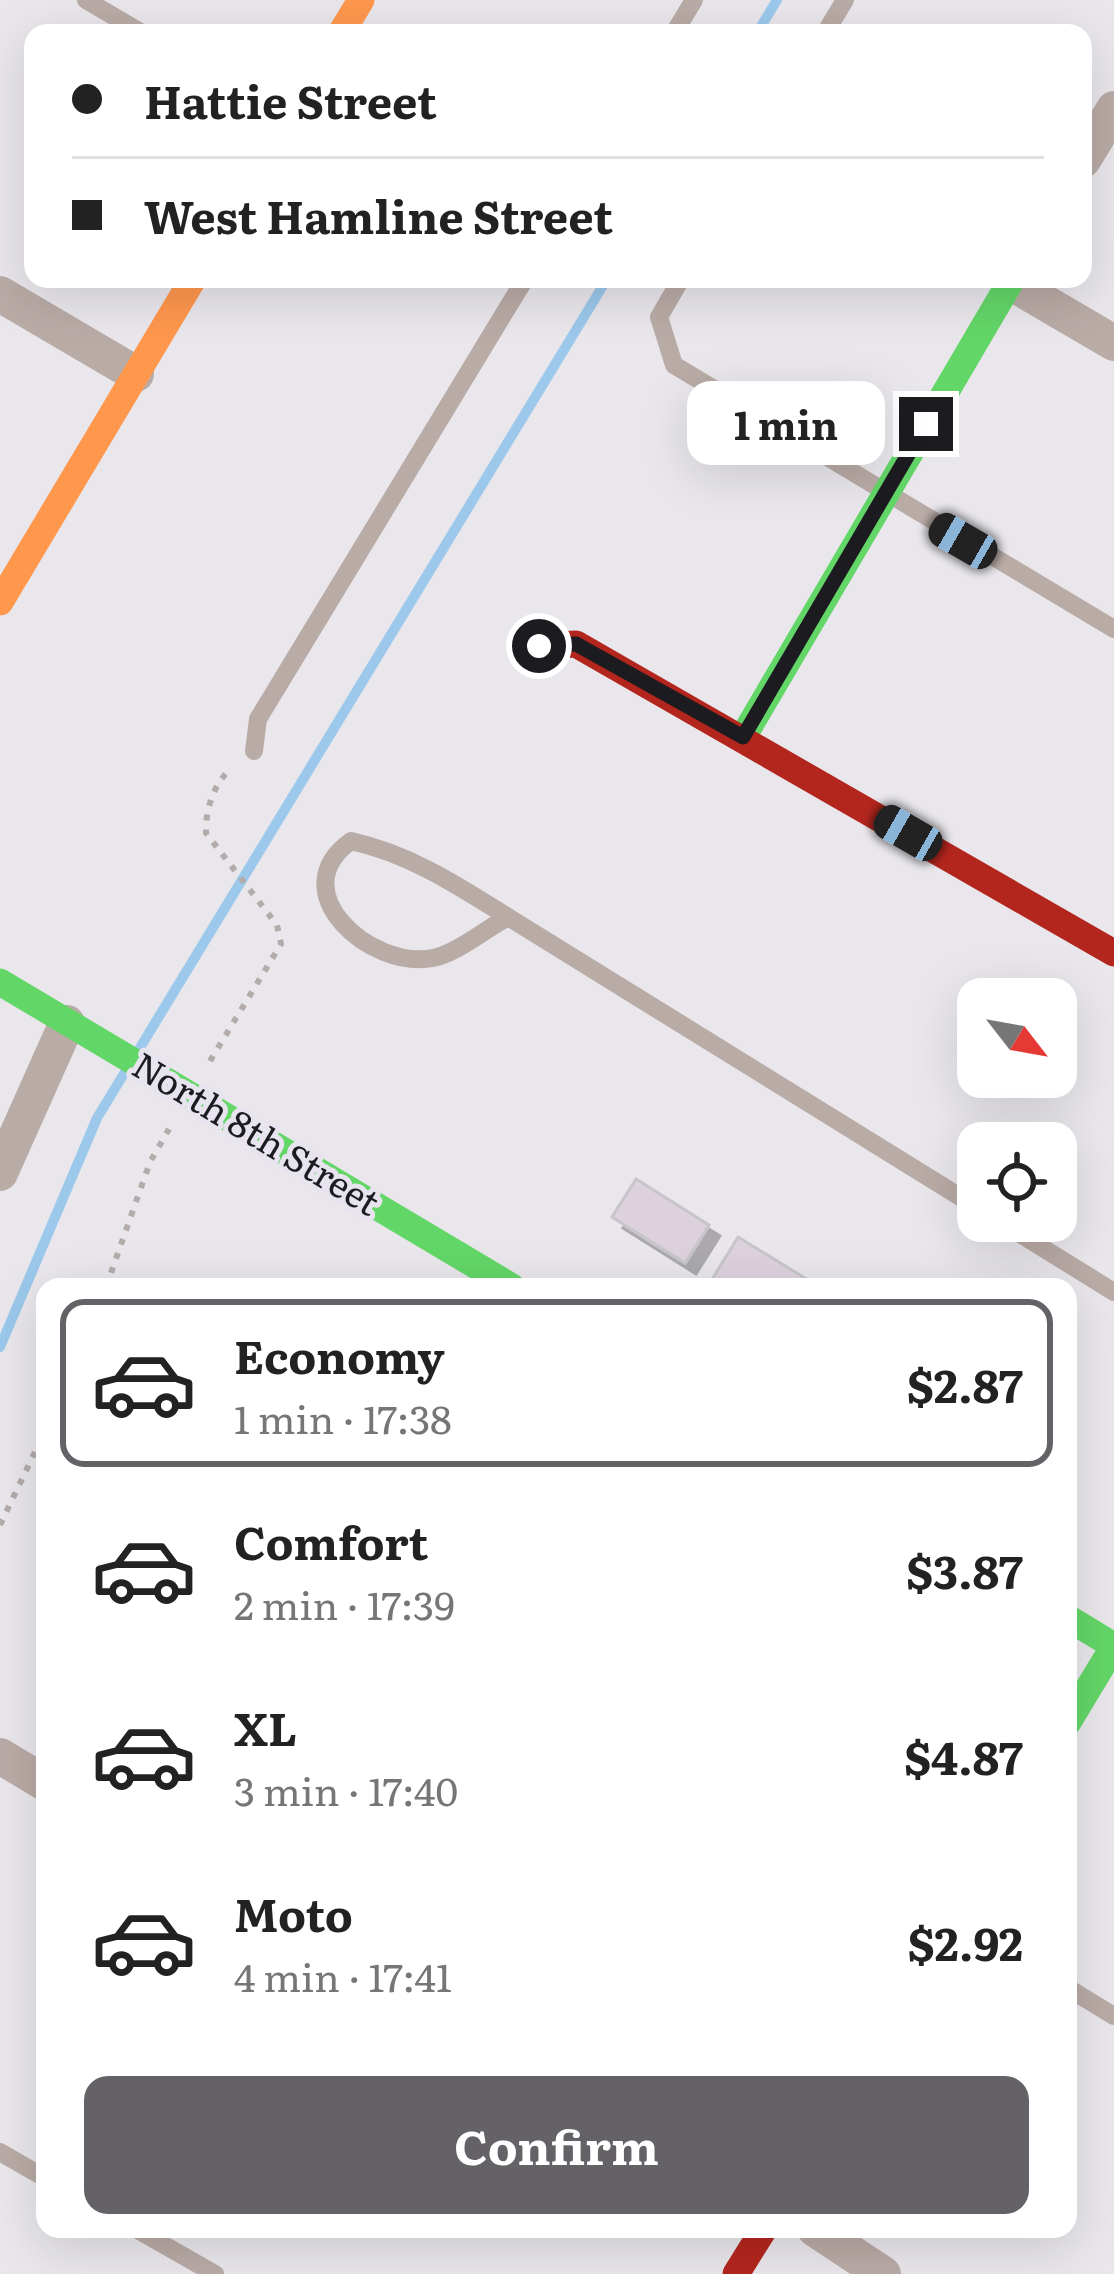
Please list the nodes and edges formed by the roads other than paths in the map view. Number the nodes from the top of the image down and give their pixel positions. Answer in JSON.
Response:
{"nodes":[{"id":1,"x":86,"y":0,"type":"edge"},
{"id":2,"x":127,"y":24,"type":"edge"},
{"id":3,"x":1114,"y":109,"type":"edge"},
{"id":4,"x":1092,"y":145,"type":"edge"},
{"id":5,"x":188,"y":288,"type":"edge"},
{"id":6,"x":520,"y":288,"type":"edge"},
{"id":7,"x":676,"y":288,"type":"edge"},
{"id":8,"x":1007,"y":288,"type":"edge"},
{"id":9,"x":1022,"y":288,"type":"edge"},
{"id":10,"x":0,"y":294,"type":"edge"},
{"id":11,"x":1114,"y":344,"type":"edge"},
{"id":12,"x":136,"y":374,"type":"junction"},
{"id":13,"x":884,"y":495,"type":"junction"},
{"id":14,"x":0,"y":602,"type":"edge"},
{"id":15,"x":1114,"y":629,"type":"edge"},
{"id":16,"x":539,"y":646,"type":"dead end"},
{"id":17,"x":743,"y":737,"type":"junction"},
{"id":18,"x":254,"y":752,"type":"dead end"},
{"id":19,"x":508,"y":917,"type":"junction"},
{"id":20,"x":1114,"y":953,"type":"edge"},
{"id":21,"x":0,"y":982,"type":"edge"},
{"id":22,"x":81,"y":1030,"type":"junction"},
{"id":23,"x":0,"y":1173,"type":"edge"},
{"id":24,"x":957,"y":1195,"type":"edge"},
{"id":25,"x":1033,"y":1242,"type":"edge"},
{"id":26,"x":497,"y":1278,"type":"edge"},
{"id":27,"x":1114,"y":1292,"type":"edge"},
{"id":28,"x":1077,"y":1623,"type":"edge"},
{"id":29,"x":1114,"y":1646,"type":"edge"},
{"id":30,"x":1077,"y":1707,"type":"edge"},
{"id":31,"x":0,"y":1756,"type":"edge"},
{"id":32,"x":36,"y":1778,"type":"edge"},
{"id":33,"x":1077,"y":1993,"type":"edge"},
{"id":34,"x":1114,"y":2016,"type":"edge"},
{"id":35,"x":0,"y":2152,"type":"edge"},
{"id":36,"x":36,"y":2173,"type":"edge"},
{"id":37,"x":152,"y":2238,"type":"edge"},
{"id":38,"x":758,"y":2238,"type":"edge"},
{"id":39,"x":829,"y":2238,"type":"edge"},
{"id":40,"x":215,"y":2274,"type":"edge"},
{"id":41,"x":736,"y":2274,"type":"edge"},
{"id":42,"x":883,"y":2274,"type":"edge"}],
"edges":[{"from":1,"to":2,"type":"lane"},
{"from":3,"to":4,"type":"street"},
{"from":5,"to":12,"type":"street"},
{"from":6,"to":18,"type":"lane"},
{"from":7,"to":13,"type":"lane"},
{"from":8,"to":13,"type":"street"},
{"from":9,"to":11,"type":"street"},
{"from":10,"to":12,"type":"street"},
{"from":12,"to":14,"type":"street"},
{"from":13,"to":15,"type":"lane"},
{"from":13,"to":17,"type":"street"},
{"from":16,"to":17,"type":"street"},
{"from":17,"to":20,"type":"street"},
{"from":19,"to":19,"type":"lane"},
{"from":19,"to":24,"type":"lane"},
{"from":21,"to":22,"type":"street","name":"North 8th Street"},
{"from":22,"to":23,"type":"street"},
{"from":22,"to":26,"type":"street","name":"North 8th Street"},
{"from":25,"to":27,"type":"lane"},
{"from":28,"to":29,"type":"street"},
{"from":29,"to":30,"type":"street"},
{"from":31,"to":32,"type":"street"},
{"from":33,"to":34,"type":"lane"},
{"from":35,"to":36,"type":"lane"},
{"from":37,"to":40,"type":"lane"},
{"from":38,"to":41,"type":"street"},
{"from":39,"to":42,"type":"street"}]}
